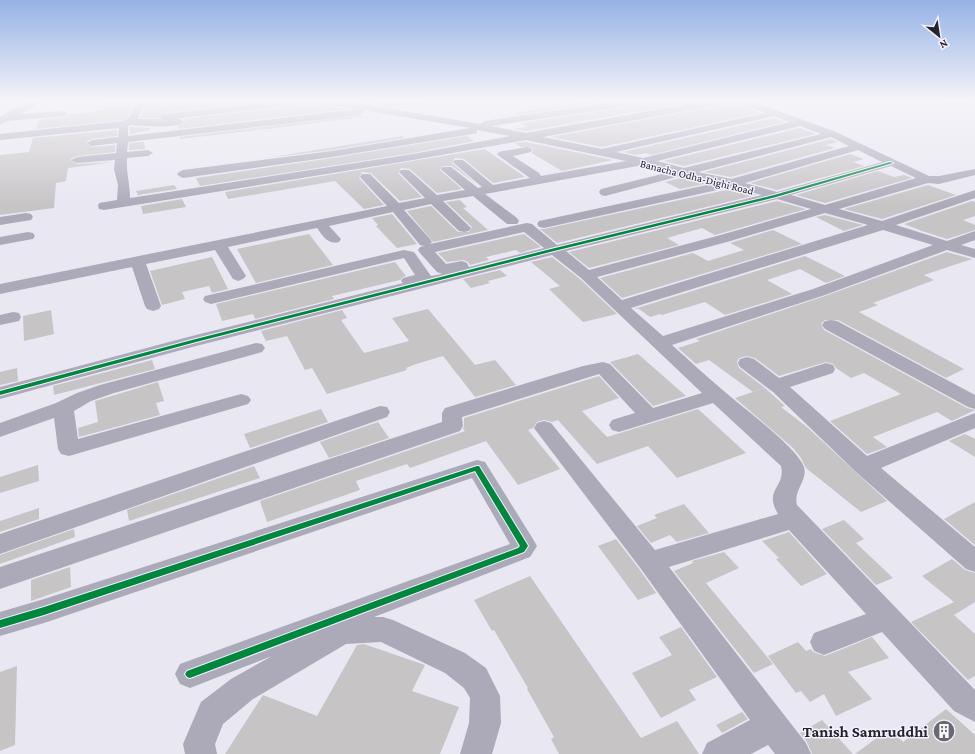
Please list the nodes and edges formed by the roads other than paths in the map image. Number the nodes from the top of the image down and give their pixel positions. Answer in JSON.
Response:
{"nodes":[{"id":1,"x":16,"y":135,"type":"edge"},
{"id":2,"x":125,"y":135,"type":"edge"},
{"id":3,"x":166,"y":135,"type":"edge"},
{"id":4,"x":446,"y":135,"type":"edge"},
{"id":5,"x":516,"y":135,"type":"edge"},
{"id":6,"x":536,"y":135,"type":"edge"},
{"id":7,"x":660,"y":135,"type":"edge"},
{"id":8,"x":679,"y":135,"type":"edge"},
{"id":9,"x":749,"y":135,"type":"edge"},
{"id":10,"x":827,"y":135,"type":"edge"},
{"id":11,"x":834,"y":135,"type":"edge"},
{"id":12,"x":0,"y":137,"type":"edge"},
{"id":13,"x":526,"y":137,"type":"junction"},
{"id":14,"x":666,"y":138,"type":"junction"},
{"id":15,"x":123,"y":140,"type":"junction"},
{"id":16,"x":92,"y":143,"type":"dead end"},
{"id":17,"x":560,"y":144,"type":"junction"},
{"id":18,"x":858,"y":147,"type":"junction"},
{"id":19,"x":148,"y":153,"type":"dead end"},
{"id":20,"x":503,"y":154,"type":"junction"},
{"id":21,"x":122,"y":156,"type":"junction"},
{"id":22,"x":488,"y":156,"type":"dead end"},
{"id":23,"x":596,"y":156,"type":"junction"},
{"id":24,"x":474,"y":159,"type":"dead end"},
{"id":25,"x":77,"y":160,"type":"dead end"},
{"id":26,"x":641,"y":162,"type":"junction"},
{"id":27,"x":891,"y":163,"type":"junction"},
{"id":28,"x":447,"y":169,"type":"dead end"},
{"id":29,"x":405,"y":172,"type":"dead end"},
{"id":30,"x":684,"y":172,"type":"junction"},
{"id":31,"x":975,"y":172,"type":"edge"},
{"id":32,"x":183,"y":174,"type":"dead end"},
{"id":33,"x":534,"y":176,"type":"dead end"},
{"id":34,"x":366,"y":177,"type":"dead end"},
{"id":35,"x":927,"y":179,"type":"junction"},
{"id":36,"x":728,"y":184,"type":"junction"},
{"id":37,"x":488,"y":186,"type":"dead end"},
{"id":38,"x":474,"y":192,"type":"junction"},
{"id":39,"x":605,"y":192,"type":"dead end"},
{"id":40,"x":975,"y":194,"type":"edge"},
{"id":41,"x":775,"y":196,"type":"junction"},
{"id":42,"x":434,"y":200,"type":"junction"},
{"id":43,"x":123,"y":203,"type":"junction"},
{"id":44,"x":104,"y":206,"type":"dead end"},
{"id":45,"x":396,"y":208,"type":"junction"},
{"id":46,"x":824,"y":209,"type":"junction"},
{"id":47,"x":26,"y":217,"type":"dead end"},
{"id":48,"x":682,"y":218,"type":"junction"},
{"id":49,"x":0,"y":221,"type":"edge"},
{"id":50,"x":512,"y":222,"type":"dead end"},
{"id":51,"x":320,"y":224,"type":"junction"},
{"id":52,"x":544,"y":224,"type":"dead end"},
{"id":53,"x":880,"y":226,"type":"junction"},
{"id":54,"x":464,"y":228,"type":"dead end"},
{"id":55,"x":700,"y":228,"type":"dead end"},
{"id":56,"x":975,"y":235,"type":"edge"},
{"id":57,"x":28,"y":236,"type":"dead end"},
{"id":58,"x":334,"y":239,"type":"dead end"},
{"id":59,"x":0,"y":241,"type":"edge"},
{"id":60,"x":425,"y":242,"type":"dead end"},
{"id":61,"x":224,"y":244,"type":"junction"},
{"id":62,"x":949,"y":245,"type":"junction"},
{"id":63,"x":551,"y":247,"type":"junction"},
{"id":64,"x":975,"y":254,"type":"edge"},
{"id":65,"x":138,"y":261,"type":"junction"},
{"id":66,"x":586,"y":275,"type":"junction"},
{"id":67,"x":242,"y":276,"type":"dead end"},
{"id":68,"x":0,"y":289,"type":"edge"},
{"id":69,"x":367,"y":297,"type":"junction"},
{"id":70,"x":211,"y":299,"type":"dead end"},
{"id":71,"x":153,"y":306,"type":"dead end"},
{"id":72,"x":619,"y":306,"type":"junction"},
{"id":73,"x":831,"y":325,"type":"dead end"},
{"id":74,"x":660,"y":343,"type":"junction"},
{"id":75,"x":256,"y":348,"type":"dead end"},
{"id":76,"x":747,"y":363,"type":"dead end"},
{"id":77,"x":826,"y":369,"type":"dead end"},
{"id":78,"x":776,"y":385,"type":"junction"},
{"id":79,"x":0,"y":393,"type":"edge"},
{"id":80,"x":716,"y":395,"type":"junction"},
{"id":81,"x":241,"y":400,"type":"dead end"},
{"id":82,"x":975,"y":403,"type":"edge"},
{"id":83,"x":63,"y":408,"type":"junction"},
{"id":84,"x":380,"y":412,"type":"dead end"},
{"id":85,"x":650,"y":415,"type":"junction"},
{"id":86,"x":975,"y":420,"type":"edge"},
{"id":87,"x":619,"y":425,"type":"dead end"},
{"id":88,"x":544,"y":428,"type":"dead end"},
{"id":89,"x":0,"y":430,"type":"edge"},
{"id":90,"x":864,"y":466,"type":"junction"},
{"id":91,"x":794,"y":519,"type":"junction"},
{"id":92,"x":0,"y":544,"type":"edge"},
{"id":93,"x":650,"y":562,"type":"junction"},
{"id":94,"x":975,"y":562,"type":"edge"},
{"id":95,"x":0,"y":578,"type":"edge"},
{"id":96,"x":887,"y":618,"type":"junction"},
{"id":97,"x":0,"y":624,"type":"edge"},
{"id":98,"x":824,"y":642,"type":"dead end"},
{"id":99,"x":190,"y":674,"type":"dead end"},
{"id":100,"x":975,"y":707,"type":"edge"},
{"id":101,"x":773,"y":725,"type":"junction"},
{"id":102,"x":201,"y":754,"type":"edge"},
{"id":103,"x":476,"y":754,"type":"edge"},
{"id":104,"x":718,"y":754,"type":"edge"},
{"id":105,"x":795,"y":754,"type":"edge"}],
"edges":[{"from":1,"to":12,"type":"street"},
{"from":2,"to":15,"type":"street"},
{"from":3,"to":15,"type":"street"},
{"from":4,"to":32,"type":"street"},
{"from":5,"to":13,"type":"street","name":"Banacha Odha-Dighi Road"},
{"from":6,"to":13,"type":"street"},
{"from":7,"to":14,"type":"street"},
{"from":8,"to":14,"type":"street"},
{"from":9,"to":26,"type":"street"},
{"from":10,"to":30,"type":"street"},
{"from":11,"to":18,"type":"street"},
{"from":13,"to":17,"type":"street","name":"Banacha Odha-Dighi Road"},
{"from":13,"to":43,"type":"street"},
{"from":14,"to":23,"type":"street"},
{"from":15,"to":16,"type":"street"},
{"from":15,"to":21,"type":"street"},
{"from":17,"to":20,"type":"street"},
{"from":17,"to":23,"type":"street","name":"Banacha Odha-Dighi Road"},
{"from":18,"to":27,"type":"street"},
{"from":18,"to":36,"type":"street"},
{"from":19,"to":21,"type":"street"},
{"from":20,"to":22,"type":"street"},
{"from":20,"to":33,"type":"street"},
{"from":21,"to":25,"type":"street"},
{"from":21,"to":43,"type":"street"},
{"from":23,"to":26,"type":"street","name":"Banacha Odha-Dighi Road"},
{"from":24,"to":37,"type":"street"},
{"from":26,"to":30,"type":"street","name":"Banacha Odha-Dighi Road"},
{"from":26,"to":38,"type":"street"},
{"from":27,"to":35,"type":"street"},
{"from":27,"to":41,"type":"street"},
{"from":28,"to":38,"type":"street"},
{"from":29,"to":42,"type":"street"},
{"from":30,"to":36,"type":"street","name":"Banacha Odha-Dighi Road"},
{"from":30,"to":39,"type":"street"},
{"from":31,"to":35,"type":"street"},
{"from":34,"to":45,"type":"street"},
{"from":35,"to":46,"type":"street"},
{"from":36,"to":41,"type":"street","name":"Banacha Odha-Dighi Road"},
{"from":36,"to":52,"type":"street"},
{"from":38,"to":42,"type":"street"},
{"from":38,"to":50,"type":"street"},
{"from":40,"to":53,"type":"street"},
{"from":41,"to":46,"type":"street","name":"Banacha Odha-Dighi Road"},
{"from":41,"to":48,"type":"street"},
{"from":42,"to":45,"type":"street"},
{"from":42,"to":54,"type":"street"},
{"from":43,"to":44,"type":"street"},
{"from":45,"to":51,"type":"street"},
{"from":45,"to":60,"type":"street"},
{"from":46,"to":53,"type":"street","name":"Banacha Odha-Dighi Road"},
{"from":46,"to":66,"type":"street"},
{"from":47,"to":49,"type":"street"},
{"from":48,"to":55,"type":"street"},
{"from":48,"to":63,"type":"street"},
{"from":51,"to":58,"type":"street"},
{"from":51,"to":61,"type":"street"},
{"from":53,"to":62,"type":"street","name":"Banacha Odha-Dighi Road"},
{"from":53,"to":72,"type":"street"},
{"from":56,"to":62,"type":"street"},
{"from":57,"to":59,"type":"street"},
{"from":61,"to":65,"type":"street"},
{"from":61,"to":67,"type":"street"},
{"from":62,"to":64,"type":"street","name":"Banacha Odha-Dighi Road"},
{"from":62,"to":74,"type":"street"},
{"from":63,"to":63,"type":"street"},
{"from":63,"to":66,"type":"street"},
{"from":63,"to":69,"type":"street"},
{"from":65,"to":68,"type":"street"},
{"from":65,"to":71,"type":"street"},
{"from":66,"to":72,"type":"street"},
{"from":69,"to":70,"type":"street"},
{"from":69,"to":79,"type":"street"},
{"from":72,"to":74,"type":"street"},
{"from":73,"to":82,"type":"street"},
{"from":74,"to":80,"type":"street"},
{"from":75,"to":83,"type":"street"},
{"from":76,"to":78,"type":"street"},
{"from":77,"to":78,"type":"street"},
{"from":78,"to":90,"type":"street"},
{"from":80,"to":85,"type":"street"},
{"from":80,"to":91,"type":"street"},
{"from":81,"to":83,"type":"street"},
{"from":83,"to":89,"type":"street"},
{"from":84,"to":92,"type":"street"},
{"from":85,"to":87,"type":"street"},
{"from":85,"to":95,"type":"street"},
{"from":86,"to":90,"type":"street"},
{"from":88,"to":93,"type":"street"},
{"from":90,"to":94,"type":"street"},
{"from":91,"to":93,"type":"street"},
{"from":91,"to":96,"type":"street"},
{"from":93,"to":101,"type":"street"},
{"from":96,"to":98,"type":"street"},
{"from":96,"to":100,"type":"street"},
{"from":97,"to":99,"type":"street"},
{"from":101,"to":104,"type":"street"},
{"from":101,"to":105,"type":"street"},
{"from":102,"to":103,"type":"street"}]}
